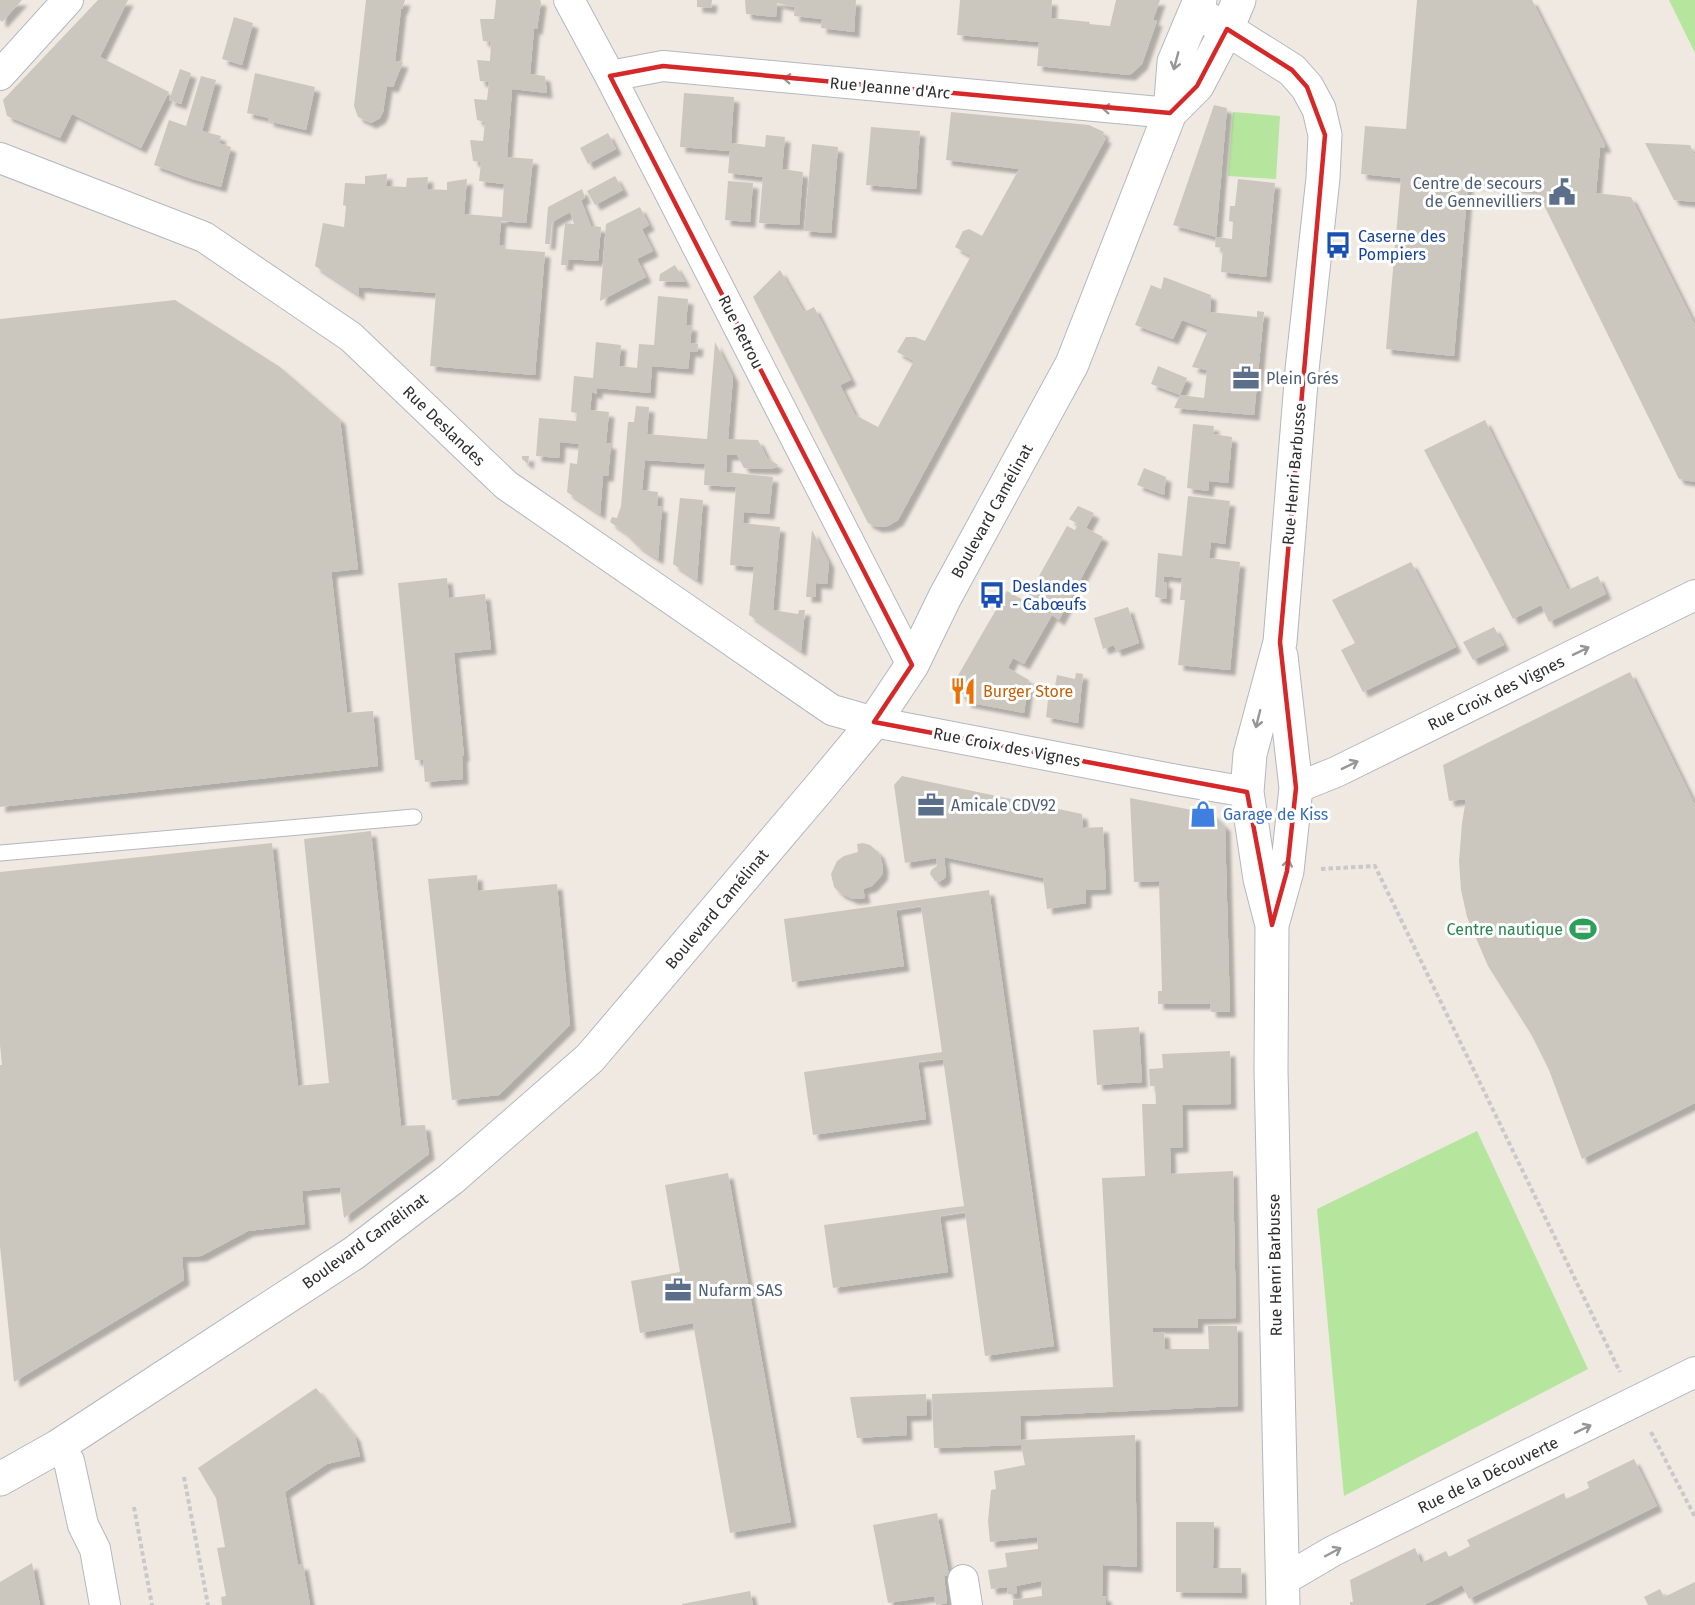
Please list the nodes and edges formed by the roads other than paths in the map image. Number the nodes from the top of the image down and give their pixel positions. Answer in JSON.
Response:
{"nodes":[{"id":1,"x":68,"y":0,"type":"edge"},
{"id":2,"x":569,"y":0,"type":"edge"},
{"id":3,"x":1198,"y":6,"type":"edge"},
{"id":4,"x":1233,"y":15,"type":"edge"},
{"id":5,"x":0,"y":75,"type":"edge"},
{"id":6,"x":610,"y":76,"type":"junction"},
{"id":7,"x":1170,"y":114,"type":"junction"},
{"id":8,"x":0,"y":158,"type":"edge"},
{"id":9,"x":1695,"y":595,"type":"edge"},
{"id":10,"x":1280,"y":642,"type":"junction"},
{"id":11,"x":912,"y":665,"type":"junction"},
{"id":12,"x":874,"y":722,"type":"junction"},
{"id":13,"x":1296,"y":788,"type":"junction"},
{"id":14,"x":1247,"y":792,"type":"junction"},
{"id":15,"x":414,"y":817,"type":"dead end"},
{"id":16,"x":0,"y":853,"type":"edge"},
{"id":17,"x":1272,"y":925,"type":"junction"},
{"id":18,"x":1695,"y":1372,"type":"edge"},
{"id":19,"x":57,"y":1447,"type":"junction"},
{"id":20,"x":0,"y":1479,"type":"edge"},
{"id":21,"x":83,"y":1525,"type":"junction"},
{"id":22,"x":1283,"y":1593,"type":"edge"},
{"id":23,"x":90,"y":1605,"type":"edge"},
{"id":24,"x":105,"y":1605,"type":"edge"}],
"edges":[{"from":1,"to":5,"type":"street"},
{"from":2,"to":6,"type":"street","name":"Rue Retrou"},
{"from":3,"to":4,"type":"main road","name":"Rue Henri Barbusse"},
{"from":3,"to":7,"type":"main road","name":"Boulevard Camélinat","one_way":true},
{"from":4,"to":7,"type":"main road","name":"Boulevard Camélinat"},
{"from":4,"to":10,"type":"main road","name":"Rue Henri Barbusse"},
{"from":7,"to":6,"type":"street","name":"Rue Jeanne d'Arc","one_way":true},
{"from":6,"to":11,"type":"street","name":"Rue Retrou"},
{"from":7,"to":11,"type":"main road","name":"Boulevard Camélinat"},
{"from":8,"to":12,"type":"street","name":"Rue Deslandes"},
{"from":13,"to":9,"type":"street","name":"Rue Croix des Vignes","one_way":true},
{"from":10,"to":13,"type":"main road","name":"Rue Henri Barbusse"},
{"from":10,"to":14,"type":"main road","name":"Rue Henri Barbusse","one_way":true},
{"from":11,"to":12,"type":"main road","name":"Boulevard Camélinat"},
{"from":12,"to":14,"type":"street","name":"Rue Croix des Vignes"},
{"from":12,"to":19,"type":"main road","name":"Boulevard Camélinat"},
{"from":13,"to":14,"type":"main road"},
{"from":17,"to":13,"type":"main road","name":"Rue Henri Barbusse","one_way":true},
{"from":14,"to":17,"type":"main road","name":"Rue Henri Barbusse"},
{"from":15,"to":16,"type":"lane"},
{"from":17,"to":22,"type":"main road","name":"Rue Henri Barbusse"},
{"from":22,"to":18,"type":"street","name":"Rue de la Découverte","one_way":true},
{"from":19,"to":20,"type":"main road","name":"Boulevard Camélinat"},
{"from":19,"to":21,"type":"street"},
{"from":21,"to":23,"type":"street"},
{"from":21,"to":24,"type":"street"}]}
